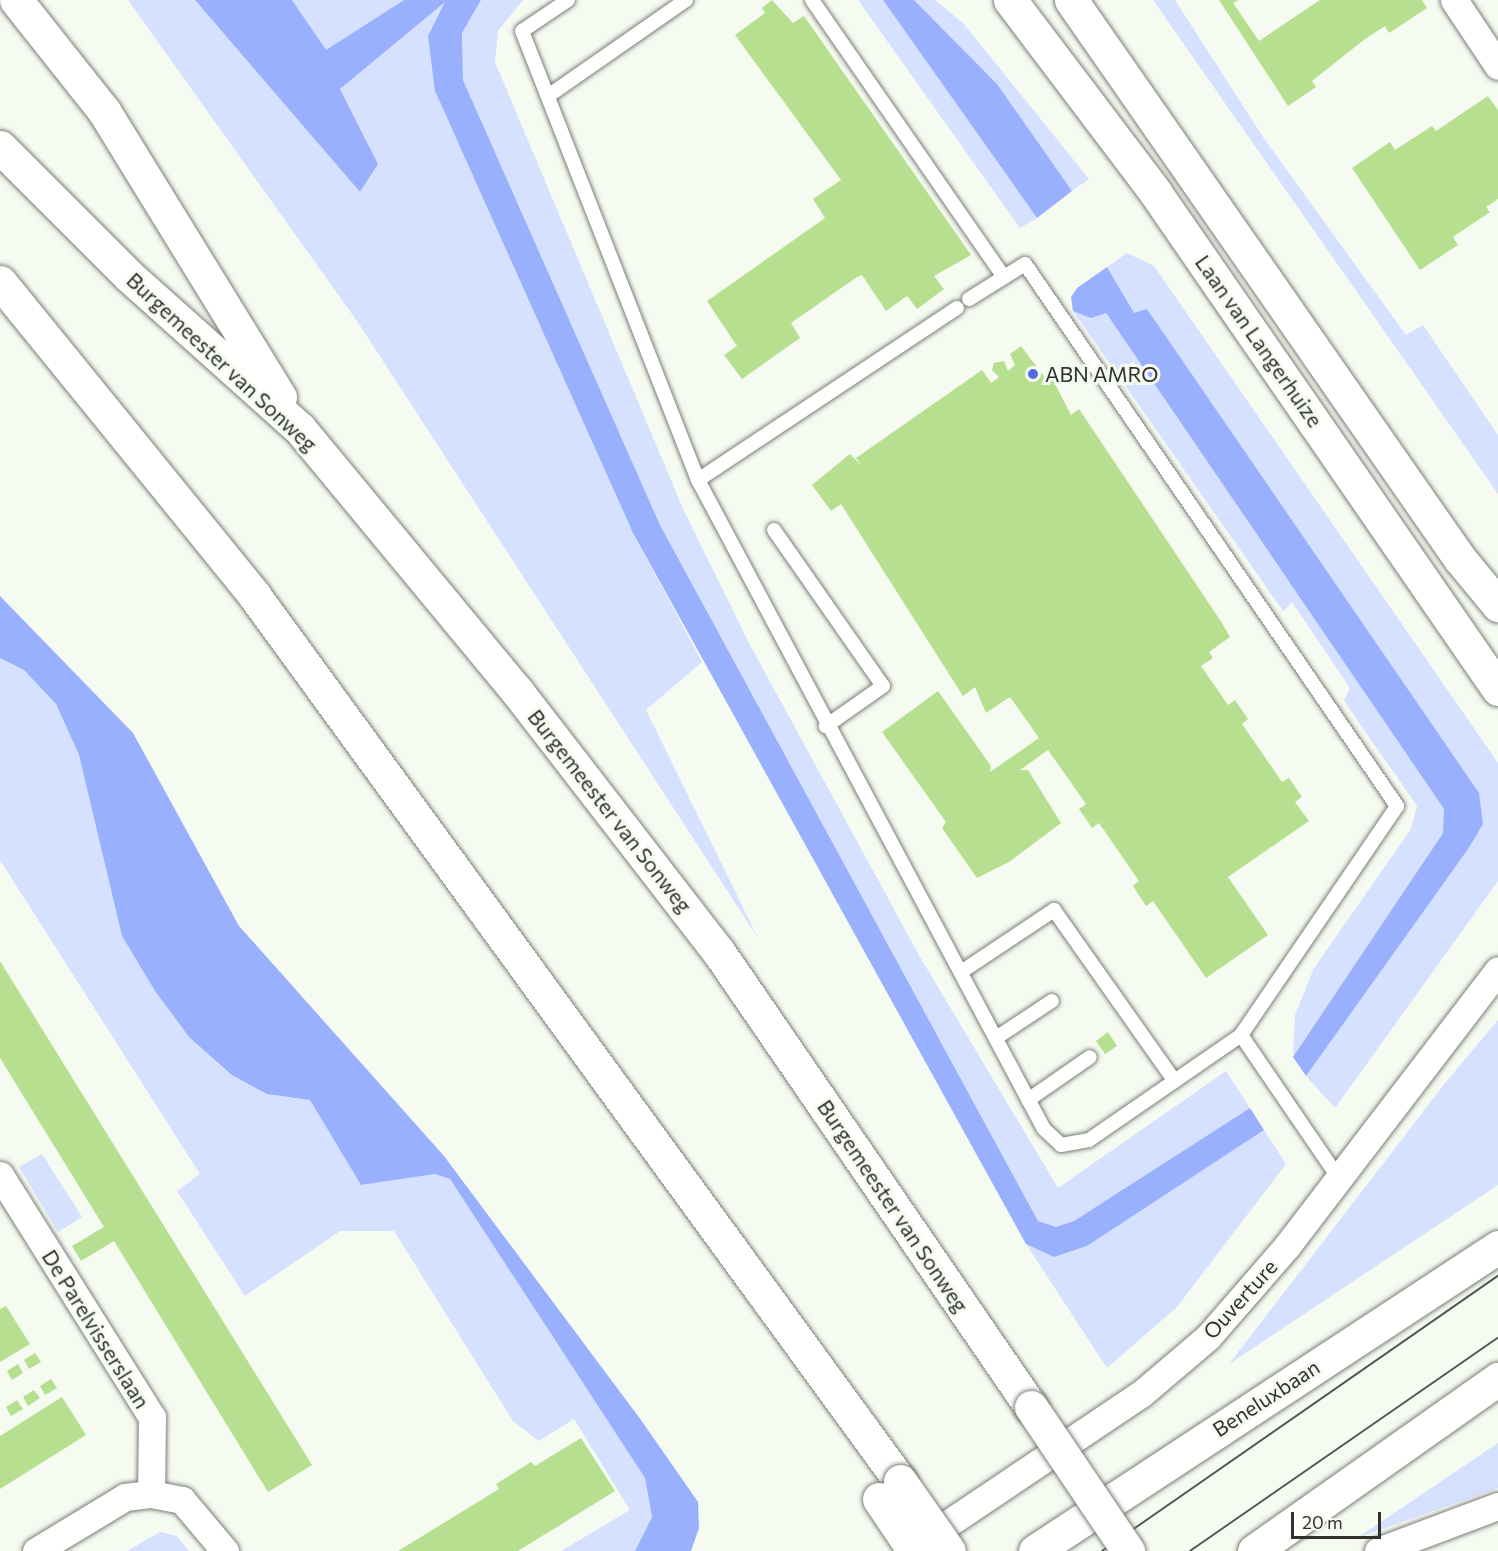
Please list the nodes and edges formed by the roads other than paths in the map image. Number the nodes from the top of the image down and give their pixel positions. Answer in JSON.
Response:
{"nodes":[{"id":1,"x":16,"y":0,"type":"edge"},
{"id":2,"x":568,"y":0,"type":"edge"},
{"id":3,"x":686,"y":0,"type":"edge"},
{"id":4,"x":812,"y":0,"type":"edge"},
{"id":5,"x":1010,"y":0,"type":"edge"},
{"id":6,"x":1071,"y":0,"type":"edge"},
{"id":7,"x":1454,"y":0,"type":"edge"},
{"id":8,"x":1498,"y":66,"type":"edge"},
{"id":9,"x":548,"y":96,"type":"junction"},
{"id":10,"x":0,"y":147,"type":"edge"},
{"id":11,"x":1004,"y":277,"type":"junction"},
{"id":12,"x":0,"y":282,"type":"edge"},
{"id":13,"x":969,"y":299,"type":"dead end"},
{"id":14,"x":957,"y":308,"type":"dead end"},
{"id":15,"x":300,"y":429,"type":"junction"},
{"id":16,"x":698,"y":480,"type":"junction"},
{"id":17,"x":774,"y":530,"type":"dead end"},
{"id":18,"x":1498,"y":606,"type":"edge"},
{"id":19,"x":1498,"y":689,"type":"edge"},
{"id":20,"x":826,"y":726,"type":"junction"},
{"id":21,"x":1498,"y":970,"type":"edge"},
{"id":22,"x":961,"y":972,"type":"junction"},
{"id":23,"x":1052,"y":1001,"type":"dead end"},
{"id":24,"x":1241,"y":1035,"type":"junction"},
{"id":25,"x":996,"y":1038,"type":"junction"},
{"id":26,"x":1090,"y":1057,"type":"dead end"},
{"id":27,"x":1174,"y":1080,"type":"junction"},
{"id":28,"x":1028,"y":1100,"type":"junction"},
{"id":29,"x":0,"y":1175,"type":"edge"},
{"id":30,"x":1340,"y":1180,"type":"junction"},
{"id":31,"x":1498,"y":1247,"type":"edge"},
{"id":32,"x":1498,"y":1379,"type":"edge"},
{"id":33,"x":889,"y":1490,"type":"junction"},
{"id":34,"x":151,"y":1494,"type":"junction"},
{"id":35,"x":1498,"y":1506,"type":"edge"},
{"id":36,"x":72,"y":1541,"type":"edge"},
{"id":37,"x":36,"y":1551,"type":"edge"},
{"id":38,"x":225,"y":1551,"type":"edge"},
{"id":39,"x":907,"y":1551,"type":"edge"},
{"id":40,"x":914,"y":1551,"type":"edge"},
{"id":41,"x":949,"y":1551,"type":"edge"},
{"id":42,"x":1035,"y":1551,"type":"edge"},
{"id":43,"x":1128,"y":1551,"type":"edge"},
{"id":44,"x":1254,"y":1551,"type":"edge"},
{"id":45,"x":1378,"y":1551,"type":"edge"}],
"edges":[{"from":1,"to":15,"type":"main road"},
{"from":2,"to":9,"type":"lane"},
{"from":3,"to":9,"type":"lane"},
{"from":4,"to":11,"type":"lane"},
{"from":5,"to":19,"type":"main road","name":"Laan van Langerhuize"},
{"from":6,"to":18,"type":"main road","name":"Laan van Langerhuize"},
{"from":7,"to":8,"type":"street"},
{"from":9,"to":16,"type":"lane"},
{"from":10,"to":15,"type":"main road","name":"Burgemeester van Sonweg"},
{"from":11,"to":13,"type":"lane"},
{"from":11,"to":24,"type":"lane"},
{"from":12,"to":33,"type":"main road"},
{"from":14,"to":16,"type":"lane"},
{"from":15,"to":43,"type":"main road","name":"Burgemeester van Sonweg","bridge":true},
{"from":16,"to":20,"type":"lane"},
{"from":17,"to":20,"type":"lane"},
{"from":20,"to":22,"type":"lane"},
{"from":21,"to":30,"type":"street","name":"Ouverture"},
{"from":22,"to":25,"type":"lane"},
{"from":22,"to":27,"type":"lane"},
{"from":23,"to":25,"type":"lane"},
{"from":24,"to":27,"type":"lane"},
{"from":24,"to":30,"type":"lane"},
{"from":25,"to":28,"type":"lane"},
{"from":26,"to":28,"type":"lane"},
{"from":27,"to":28,"type":"lane"},
{"from":29,"to":34,"type":"street","name":"De Parelvisserslaan"},
{"from":30,"to":39,"type":"street","name":"Ouverture"},
{"from":31,"to":42,"type":"main road","name":"Beneluxbaan"},
{"from":32,"to":44,"type":"main road"},
{"from":33,"to":40,"type":"main road","bridge":true},
{"from":33,"to":41,"type":"main road","bridge":true},
{"from":34,"to":36,"type":"street"},
{"from":34,"to":38,"type":"street"},
{"from":35,"to":45,"type":"street"},
{"from":36,"to":37,"type":"street"}]}
